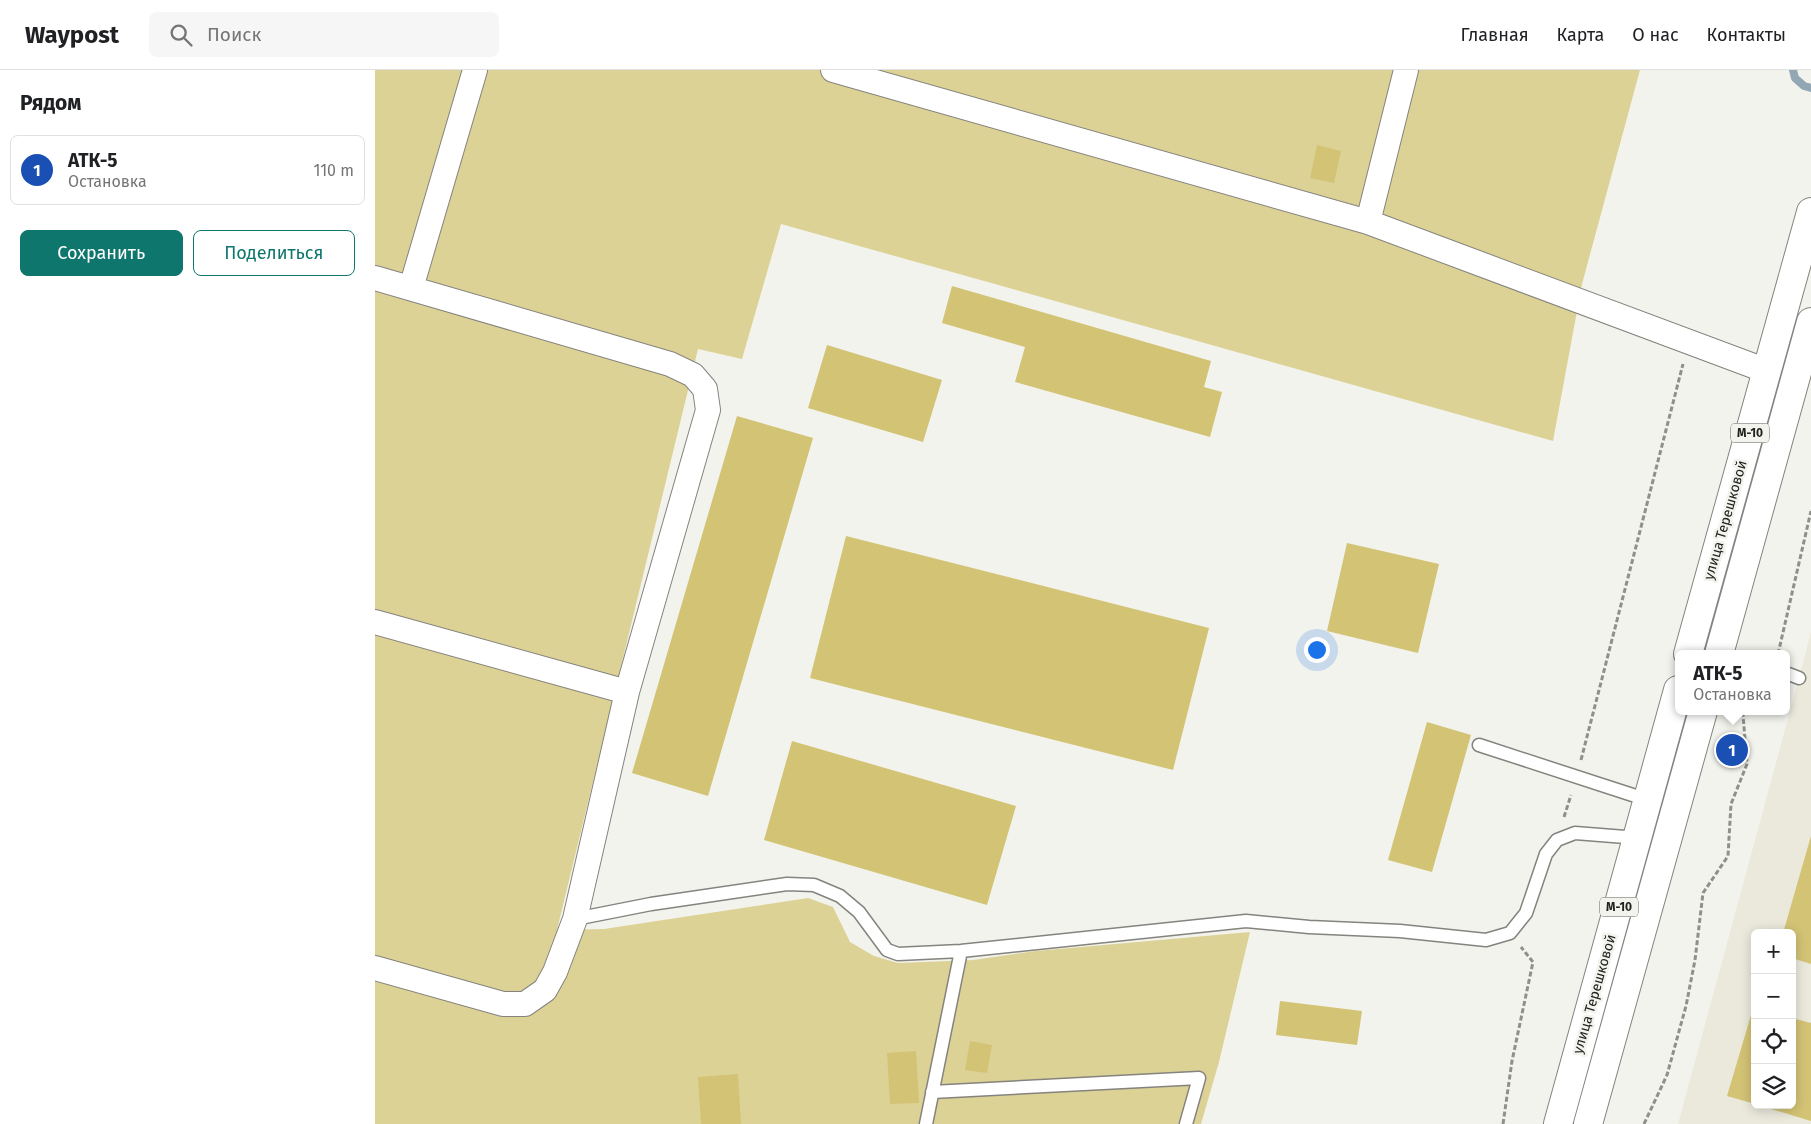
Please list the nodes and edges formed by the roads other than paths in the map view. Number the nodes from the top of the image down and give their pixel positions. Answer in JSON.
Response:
{"nodes":[{"id":1,"x":475,"y":70,"type":"edge"},
{"id":2,"x":833,"y":70,"type":"edge"},
{"id":3,"x":1406,"y":70,"type":"edge"},
{"id":4,"x":1811,"y":212,"type":"edge"},
{"id":5,"x":1368,"y":222,"type":"junction"},
{"id":6,"x":375,"y":278,"type":"edge"},
{"id":7,"x":411,"y":288,"type":"junction"},
{"id":8,"x":1811,"y":322,"type":"edge"},
{"id":9,"x":1767,"y":370,"type":"junction"},
{"id":10,"x":375,"y":622,"type":"edge"},
{"id":11,"x":1689,"y":650,"type":"edge"},
{"id":12,"x":1720,"y":650,"type":"edge"},
{"id":13,"x":1790,"y":675,"type":"edge"},
{"id":14,"x":1799,"y":678,"type":"dead end"},
{"id":15,"x":627,"y":692,"type":"junction"},
{"id":16,"x":1675,"y":701,"type":"edge"},
{"id":17,"x":1702,"y":715,"type":"edge"},
{"id":18,"x":1479,"y":745,"type":"dead end"},
{"id":19,"x":1648,"y":800,"type":"junction"},
{"id":20,"x":1638,"y":838,"type":"junction"},
{"id":21,"x":575,"y":918,"type":"junction"},
{"id":22,"x":961,"y":951,"type":"junction"},
{"id":23,"x":375,"y":968,"type":"edge"},
{"id":24,"x":932,"y":1092,"type":"junction"},
{"id":25,"x":926,"y":1124,"type":"edge"},
{"id":26,"x":1186,"y":1124,"type":"edge"},
{"id":27,"x":1558,"y":1124,"type":"edge"},
{"id":28,"x":1588,"y":1124,"type":"edge"}],
"edges":[{"from":1,"to":7,"type":"street"},
{"from":2,"to":5,"type":"street"},
{"from":3,"to":5,"type":"street"},
{"from":4,"to":9,"type":"highway","name":"улица Терешковой","number":"М-10"},
{"from":5,"to":9,"type":"street"},
{"from":6,"to":7,"type":"street"},
{"from":7,"to":15,"type":"street"},
{"from":8,"to":12,"type":"highway","number":"М-10"},
{"from":9,"to":11,"type":"highway","name":"улица Терешковой","number":"М-10"},
{"from":10,"to":15,"type":"street"},
{"from":13,"to":14,"type":"lane"},
{"from":15,"to":21,"type":"street"},
{"from":16,"to":19,"type":"highway","name":"улица Терешковой","number":"М-10"},
{"from":17,"to":28,"type":"highway","name":"улица Терешковой","number":"М-10"},
{"from":18,"to":19,"type":"lane"},
{"from":19,"to":20,"type":"highway","name":"улица Терешковой","number":"М-10"},
{"from":20,"to":22,"type":"lane"},
{"from":20,"to":27,"type":"highway","name":"улица Терешковой","number":"М-10"},
{"from":21,"to":22,"type":"lane"},
{"from":21,"to":23,"type":"street"},
{"from":22,"to":24,"type":"lane"},
{"from":24,"to":25,"type":"lane"},
{"from":24,"to":26,"type":"lane"}]}
